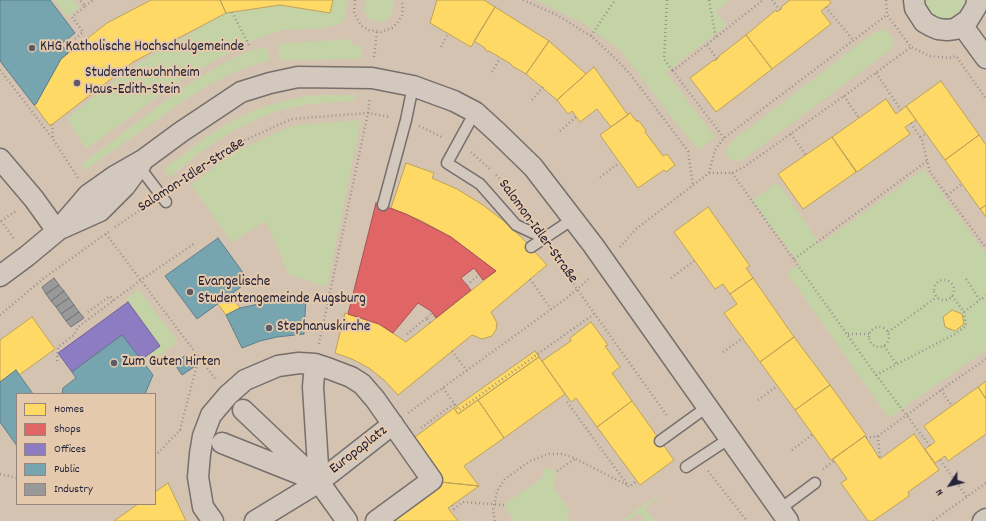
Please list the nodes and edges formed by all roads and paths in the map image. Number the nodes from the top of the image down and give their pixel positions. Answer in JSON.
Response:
{"nodes":[{"id":1,"x":80,"y":0,"type":"edge"},
{"id":2,"x":93,"y":0,"type":"edge"},
{"id":3,"x":355,"y":0,"type":"edge"},
{"id":4,"x":401,"y":0,"type":"edge"},
{"id":5,"x":523,"y":0,"type":"edge"},
{"id":6,"x":615,"y":0,"type":"edge"},
{"id":7,"x":667,"y":0,"type":"edge"},
{"id":8,"x":709,"y":0,"type":"edge"},
{"id":9,"x":763,"y":0,"type":"edge"},
{"id":10,"x":772,"y":0,"type":"edge"},
{"id":11,"x":886,"y":0,"type":"edge"},
{"id":12,"x":914,"y":0,"type":"edge"},
{"id":13,"x":977,"y":0,"type":"edge"},
{"id":14,"x":84,"y":6,"type":"junction"},
{"id":15,"x":826,"y":7,"type":"dead end"},
{"id":16,"x":780,"y":10,"type":"dead end"},
{"id":17,"x":232,"y":12,"type":"dead end"},
{"id":18,"x":887,"y":15,"type":"junction"},
{"id":19,"x":962,"y":25,"type":"junction"},
{"id":20,"x":377,"y":32,"type":"junction"},
{"id":21,"x":448,"y":34,"type":"dead end"},
{"id":22,"x":591,"y":36,"type":"junction"},
{"id":23,"x":716,"y":38,"type":"junction"},
{"id":24,"x":853,"y":40,"type":"junction"},
{"id":25,"x":249,"y":45,"type":"dead end"},
{"id":26,"x":707,"y":45,"type":"junction"},
{"id":27,"x":441,"y":47,"type":"dead end"},
{"id":28,"x":911,"y":47,"type":"junction"},
{"id":29,"x":71,"y":51,"type":"dead end"},
{"id":30,"x":500,"y":58,"type":"dead end"},
{"id":31,"x":986,"y":58,"type":"edge"},
{"id":32,"x":717,"y":59,"type":"dead end"},
{"id":33,"x":0,"y":70,"type":"edge"},
{"id":34,"x":673,"y":71,"type":"junction"},
{"id":35,"x":492,"y":72,"type":"dead end"},
{"id":36,"x":876,"y":73,"type":"junction"},
{"id":37,"x":372,"y":78,"type":"junction"},
{"id":38,"x":10,"y":84,"type":"junction"},
{"id":39,"x":7,"y":86,"type":"dead end"},
{"id":40,"x":413,"y":86,"type":"junction"},
{"id":41,"x":542,"y":87,"type":"dead end"},
{"id":42,"x":844,"y":96,"type":"junction"},
{"id":43,"x":986,"y":99,"type":"edge"},
{"id":44,"x":532,"y":100,"type":"dead end"},
{"id":45,"x":901,"y":110,"type":"dead end"},
{"id":46,"x":475,"y":112,"type":"junction"},
{"id":47,"x":368,"y":113,"type":"junction"},
{"id":48,"x":576,"y":117,"type":"dead end"},
{"id":49,"x":859,"y":118,"type":"dead end"},
{"id":50,"x":406,"y":120,"type":"junction"},
{"id":51,"x":911,"y":123,"type":"dead end"},
{"id":52,"x":52,"y":124,"type":"dead end"},
{"id":53,"x":560,"y":131,"type":"dead end"},
{"id":54,"x":791,"y":134,"type":"junction"},
{"id":55,"x":926,"y":134,"type":"dead end"},
{"id":56,"x":724,"y":138,"type":"junction"},
{"id":57,"x":920,"y":138,"type":"junction"},
{"id":58,"x":53,"y":139,"type":"junction"},
{"id":59,"x":457,"y":145,"type":"junction"},
{"id":60,"x":806,"y":155,"type":"dead end"},
{"id":61,"x":0,"y":158,"type":"edge"},
{"id":62,"x":927,"y":161,"type":"junction"},
{"id":63,"x":619,"y":163,"type":"dead end"},
{"id":64,"x":140,"y":164,"type":"junction"},
{"id":65,"x":71,"y":166,"type":"dead end"},
{"id":66,"x":709,"y":173,"type":"junction"},
{"id":67,"x":732,"y":173,"type":"junction"},
{"id":68,"x":600,"y":177,"type":"dead end"},
{"id":69,"x":962,"y":184,"type":"dead end"},
{"id":70,"x":693,"y":185,"type":"junction"},
{"id":71,"x":947,"y":195,"type":"junction"},
{"id":72,"x":514,"y":197,"type":"dead end"},
{"id":73,"x":164,"y":198,"type":"junction"},
{"id":74,"x":383,"y":205,"type":"dead end"},
{"id":75,"x":573,"y":219,"type":"junction"},
{"id":76,"x":1,"y":221,"type":"edge"},
{"id":77,"x":57,"y":231,"type":"junction"},
{"id":78,"x":106,"y":234,"type":"junction"},
{"id":79,"x":544,"y":238,"type":"junction"},
{"id":80,"x":986,"y":241,"type":"edge"},
{"id":81,"x":18,"y":243,"type":"dead end"},
{"id":82,"x":195,"y":243,"type":"dead end"},
{"id":83,"x":983,"y":244,"type":"junction"},
{"id":84,"x":531,"y":247,"type":"dead end"},
{"id":85,"x":986,"y":248,"type":"edge"},
{"id":86,"x":794,"y":259,"type":"junction"},
{"id":87,"x":694,"y":260,"type":"dead end"},
{"id":88,"x":606,"y":264,"type":"junction"},
{"id":89,"x":479,"y":275,"type":"dead end"},
{"id":90,"x":0,"y":276,"type":"edge"},
{"id":91,"x":671,"y":278,"type":"dead end"},
{"id":92,"x":966,"y":278,"type":"dead end"},
{"id":93,"x":530,"y":279,"type":"dead end"},
{"id":94,"x":141,"y":280,"type":"junction"},
{"id":95,"x":467,"y":285,"type":"dead end"},
{"id":96,"x":577,"y":289,"type":"junction"},
{"id":97,"x":952,"y":296,"type":"junction"},
{"id":98,"x":986,"y":296,"type":"edge"},
{"id":99,"x":937,"y":298,"type":"junction"},
{"id":100,"x":980,"y":300,"type":"junction"},
{"id":101,"x":114,"y":301,"type":"junction"},
{"id":102,"x":551,"y":309,"type":"junction"},
{"id":103,"x":88,"y":312,"type":"dead end"},
{"id":104,"x":964,"y":312,"type":"junction"},
{"id":105,"x":432,"y":313,"type":"dead end"},
{"id":106,"x":594,"y":314,"type":"junction"},
{"id":107,"x":0,"y":315,"type":"edge"},
{"id":108,"x":426,"y":318,"type":"junction"},
{"id":109,"x":430,"y":323,"type":"dead end"},
{"id":110,"x":888,"y":332,"type":"junction"},
{"id":111,"x":407,"y":334,"type":"dead end"},
{"id":112,"x":848,"y":334,"type":"junction"},
{"id":113,"x":869,"y":334,"type":"junction"},
{"id":114,"x":743,"y":338,"type":"dead end"},
{"id":115,"x":884,"y":346,"type":"junction"},
{"id":116,"x":452,"y":351,"type":"dead end"},
{"id":117,"x":723,"y":352,"type":"dead end"},
{"id":118,"x":199,"y":357,"type":"junction"},
{"id":119,"x":986,"y":359,"type":"edge"},
{"id":120,"x":57,"y":361,"type":"dead end"},
{"id":121,"x":315,"y":364,"type":"junction"},
{"id":122,"x":897,"y":365,"type":"junction"},
{"id":123,"x":467,"y":371,"type":"junction"},
{"id":124,"x":876,"y":375,"type":"junction"},
{"id":125,"x":777,"y":386,"type":"dead end"},
{"id":126,"x":443,"y":388,"type":"junction"},
{"id":127,"x":940,"y":390,"type":"junction"},
{"id":128,"x":228,"y":395,"type":"junction"},
{"id":129,"x":758,"y":400,"type":"dead end"},
{"id":130,"x":568,"y":402,"type":"dead end"},
{"id":131,"x":454,"y":404,"type":"junction"},
{"id":132,"x":952,"y":406,"type":"dead end"},
{"id":133,"x":707,"y":407,"type":"junction"},
{"id":134,"x":243,"y":410,"type":"dead end"},
{"id":135,"x":907,"y":415,"type":"junction"},
{"id":136,"x":394,"y":424,"type":"junction"},
{"id":137,"x":677,"y":428,"type":"junction"},
{"id":138,"x":180,"y":430,"type":"junction"},
{"id":139,"x":813,"y":434,"type":"dead end"},
{"id":140,"x":203,"y":436,"type":"junction"},
{"id":141,"x":878,"y":436,"type":"junction"},
{"id":142,"x":730,"y":438,"type":"junction"},
{"id":143,"x":866,"y":438,"type":"dead end"},
{"id":144,"x":405,"y":440,"type":"junction"},
{"id":145,"x":660,"y":440,"type":"dead end"},
{"id":146,"x":222,"y":443,"type":"dead end"},
{"id":147,"x":930,"y":446,"type":"dead end"},
{"id":148,"x":792,"y":450,"type":"dead end"},
{"id":149,"x":156,"y":455,"type":"edge"},
{"id":150,"x":699,"y":458,"type":"junction"},
{"id":151,"x":880,"y":458,"type":"dead end"},
{"id":152,"x":575,"y":459,"type":"junction"},
{"id":153,"x":940,"y":460,"type":"dead end"},
{"id":154,"x":686,"y":467,"type":"dead end"},
{"id":155,"x":557,"y":471,"type":"dead end"},
{"id":156,"x":0,"y":474,"type":"edge"},
{"id":157,"x":16,"y":478,"type":"edge"},
{"id":158,"x":636,"y":481,"type":"dead end"},
{"id":159,"x":319,"y":482,"type":"junction"},
{"id":160,"x":815,"y":483,"type":"dead end"},
{"id":161,"x":986,"y":483,"type":"edge"},
{"id":162,"x":627,"y":485,"type":"junction"},
{"id":163,"x":967,"y":497,"type":"junction"},
{"id":164,"x":452,"y":505,"type":"dead end"},
{"id":165,"x":494,"y":505,"type":"junction"},
{"id":166,"x":504,"y":505,"type":"dead end"},
{"id":167,"x":784,"y":515,"type":"edge"},
{"id":168,"x":986,"y":519,"type":"edge"},
{"id":169,"x":213,"y":521,"type":"edge"},
{"id":170,"x":255,"y":521,"type":"edge"},
{"id":171,"x":347,"y":521,"type":"edge"},
{"id":172,"x":376,"y":521,"type":"edge"},
{"id":173,"x":495,"y":521,"type":"edge"},
{"id":174,"x":747,"y":521,"type":"edge"},
{"id":175,"x":932,"y":521,"type":"edge"},
{"id":176,"x":983,"y":521,"type":"edge"}],
"edges":[{"from":1,"to":14,"type":"path"},
{"from":2,"to":14,"type":"path"},
{"from":3,"to":20,"type":"path"},
{"from":4,"to":20,"type":"path"},
{"from":5,"to":22,"type":"path"},
{"from":6,"to":22,"type":"path"},
{"from":7,"to":34,"type":"path"},
{"from":8,"to":23,"type":"path"},
{"from":9,"to":23,"type":"path"},
{"from":10,"to":16,"type":"path"},
{"from":11,"to":18,"type":"path"},
{"from":12,"to":19,"type":"street"},
{"from":13,"to":19,"type":"street"},
{"from":14,"to":29,"type":"path"},
{"from":15,"to":24,"type":"path"},
{"from":17,"to":25,"type":"path"},
{"from":18,"to":24,"type":"path"},
{"from":18,"to":28,"type":"path"},
{"from":19,"to":31,"type":"street"},
{"from":20,"to":37,"type":"path"},
{"from":21,"to":27,"type":"path"},
{"from":22,"to":70,"type":"path"},
{"from":23,"to":26,"type":"path"},
{"from":24,"to":56,"type":"path"},
{"from":26,"to":32,"type":"path"},
{"from":26,"to":34,"type":"path"},
{"from":28,"to":36,"type":"path"},
{"from":28,"to":43,"type":"path"},
{"from":30,"to":35,"type":"path"},
{"from":33,"to":38,"type":"path"},
{"from":34,"to":56,"type":"path"},
{"from":36,"to":42,"type":"path"},
{"from":36,"to":45,"type":"path"},
{"from":37,"to":40,"type":"street","name":"Salomon-Idler-Straße"},
{"from":37,"to":47,"type":"path"},
{"from":37,"to":64,"type":"street","name":"Salomon-Idler-Straße"},
{"from":38,"to":39,"type":"path"},
{"from":38,"to":58,"type":"path"},
{"from":40,"to":46,"type":"street","name":"Salomon-Idler-Straße"},
{"from":40,"to":50,"type":"lane"},
{"from":41,"to":44,"type":"path"},
{"from":42,"to":49,"type":"path"},
{"from":42,"to":54,"type":"path"},
{"from":46,"to":59,"type":"lane"},
{"from":46,"to":75,"type":"street","name":"Salomon-Idler-Straße"},
{"from":47,"to":50,"type":"path","name":"Salomon-Idler-Straße"},
{"from":47,"to":73,"type":"path","name":"Salomon-Idler-Straße"},
{"from":47,"to":121,"type":"path"},
{"from":48,"to":53,"type":"path"},
{"from":50,"to":59,"type":"path","name":"Salomon-Idler-Straße"},
{"from":50,"to":74,"type":"lane"},
{"from":51,"to":57,"type":"path"},
{"from":52,"to":58,"type":"path"},
{"from":54,"to":60,"type":"path"},
{"from":54,"to":67,"type":"path"},
{"from":55,"to":57,"type":"path"},
{"from":56,"to":66,"type":"path"},
{"from":57,"to":62,"type":"path"},
{"from":58,"to":65,"type":"path"},
{"from":59,"to":72,"type":"path","name":"Salomon-Idler-Straße"},
{"from":59,"to":79,"type":"lane"},
{"from":61,"to":77,"type":"street"},
{"from":62,"to":71,"type":"path"},
{"from":62,"to":86,"type":"path"},
{"from":63,"to":68,"type":"path"},
{"from":64,"to":73,"type":"lane"},
{"from":64,"to":77,"type":"street","name":"Salomon-Idler-Straße"},
{"from":66,"to":67,"type":"path"},
{"from":66,"to":70,"type":"path"},
{"from":67,"to":86,"type":"path"},
{"from":69,"to":71,"type":"path"},
{"from":70,"to":88,"type":"path"},
{"from":71,"to":83,"type":"path"},
{"from":73,"to":78,"type":"path","name":"Salomon-Idler-Straße"},
{"from":75,"to":79,"type":"lane"},
{"from":75,"to":88,"type":"street","name":"Salomon-Idler-Straße"},
{"from":76,"to":81,"type":"path"},
{"from":77,"to":90,"type":"street","name":"Salomon-Idler-Straße"},
{"from":78,"to":94,"type":"path"},
{"from":78,"to":107,"type":"path","name":"Salomon-Idler-Straße"},
{"from":79,"to":84,"type":"lane"},
{"from":79,"to":96,"type":"path","name":"Salomon-Idler-Straße"},
{"from":80,"to":83,"type":"path"},
{"from":82,"to":94,"type":"path"},
{"from":83,"to":85,"type":"path"},
{"from":86,"to":112,"type":"path"},
{"from":87,"to":91,"type":"path"},
{"from":88,"to":96,"type":"path"},
{"from":88,"to":133,"type":"street","name":"Salomon-Idler-Straße"},
{"from":89,"to":95,"type":"path"},
{"from":92,"to":100,"type":"path"},
{"from":93,"to":102,"type":"path"},
{"from":94,"to":101,"type":"path"},
{"from":94,"to":118,"type":"path"},
{"from":96,"to":102,"type":"path"},
{"from":96,"to":106,"type":"path","name":"Salomon-Idler-Straße"},
{"from":97,"to":99,"type":"path"},
{"from":97,"to":99,"type":"path"},
{"from":97,"to":104,"type":"path"},
{"from":98,"to":100,"type":"path"},
{"from":99,"to":110,"type":"path"},
{"from":100,"to":104,"type":"path"},
{"from":101,"to":103,"type":"path"},
{"from":101,"to":120,"type":"path"},
{"from":102,"to":123,"type":"path"},
{"from":104,"to":122,"type":"path"},
{"from":105,"to":108,"type":"path"},
{"from":106,"to":131,"type":"path"},
{"from":106,"to":137,"type":"path","name":"Salomon-Idler-Straße"},
{"from":108,"to":109,"type":"path"},
{"from":108,"to":111,"type":"path"},
{"from":110,"to":113,"type":"path"},
{"from":110,"to":115,"type":"path"},
{"from":112,"to":113,"type":"path"},
{"from":112,"to":124,"type":"path"},
{"from":113,"to":115,"type":"path"},
{"from":114,"to":117,"type":"path"},
{"from":115,"to":122,"type":"path"},
{"from":116,"to":123,"type":"path"},
{"from":118,"to":128,"type":"path"},
{"from":118,"to":138,"type":"path"},
{"from":119,"to":127,"type":"path"},
{"from":121,"to":128,"type":"street","name":"Europaplatz"},
{"from":121,"to":136,"type":"street","name":"Europaplatz"},
{"from":121,"to":159,"type":"street","name":"Europaplatz"},
{"from":122,"to":124,"type":"path"},
{"from":123,"to":126,"type":"path"},
{"from":124,"to":135,"type":"path"},
{"from":125,"to":129,"type":"path"},
{"from":126,"to":131,"type":"path"},
{"from":126,"to":136,"type":"path"},
{"from":127,"to":132,"type":"path"},
{"from":127,"to":135,"type":"path"},
{"from":128,"to":140,"type":"street","name":"Europaplatz"},
{"from":130,"to":162,"type":"path"},
{"from":131,"to":144,"type":"path"},
{"from":133,"to":137,"type":"lane"},
{"from":133,"to":142,"type":"street","name":"Salomon-Idler-Straße"},
{"from":134,"to":159,"type":"street","name":"Europaplatz"},
{"from":135,"to":141,"type":"path"},
{"from":135,"to":147,"type":"path"},
{"from":136,"to":144,"type":"street"},
{"from":136,"to":159,"type":"street","name":"Europaplatz"},
{"from":137,"to":145,"type":"lane"},
{"from":138,"to":140,"type":"path"},
{"from":138,"to":149,"type":"path"},
{"from":139,"to":148,"type":"path"},
{"from":140,"to":169,"type":"street","name":"Europaplatz"},
{"from":141,"to":143,"type":"path"},
{"from":141,"to":151,"type":"path"},
{"from":142,"to":150,"type":"lane"},
{"from":142,"to":167,"type":"street","name":"Salomon-Idler-Straße"},
{"from":144,"to":172,"type":"street"},
{"from":146,"to":159,"type":"street","name":"Europaplatz"},
{"from":150,"to":154,"type":"lane"},
{"from":150,"to":174,"type":"path"},
{"from":152,"to":155,"type":"path"},
{"from":152,"to":162,"type":"path"},
{"from":152,"to":165,"type":"path"},
{"from":153,"to":163,"type":"path"},
{"from":156,"to":157,"type":"path"},
{"from":158,"to":162,"type":"path"},
{"from":159,"to":170,"type":"street","name":"Europaplatz"},
{"from":159,"to":171,"type":"street"},
{"from":160,"to":167,"type":"lane"},
{"from":161,"to":163,"type":"path"},
{"from":163,"to":175,"type":"path"},
{"from":164,"to":165,"type":"path"},
{"from":165,"to":166,"type":"path"},
{"from":165,"to":173,"type":"path"},
{"from":168,"to":176,"type":"street"}]}
